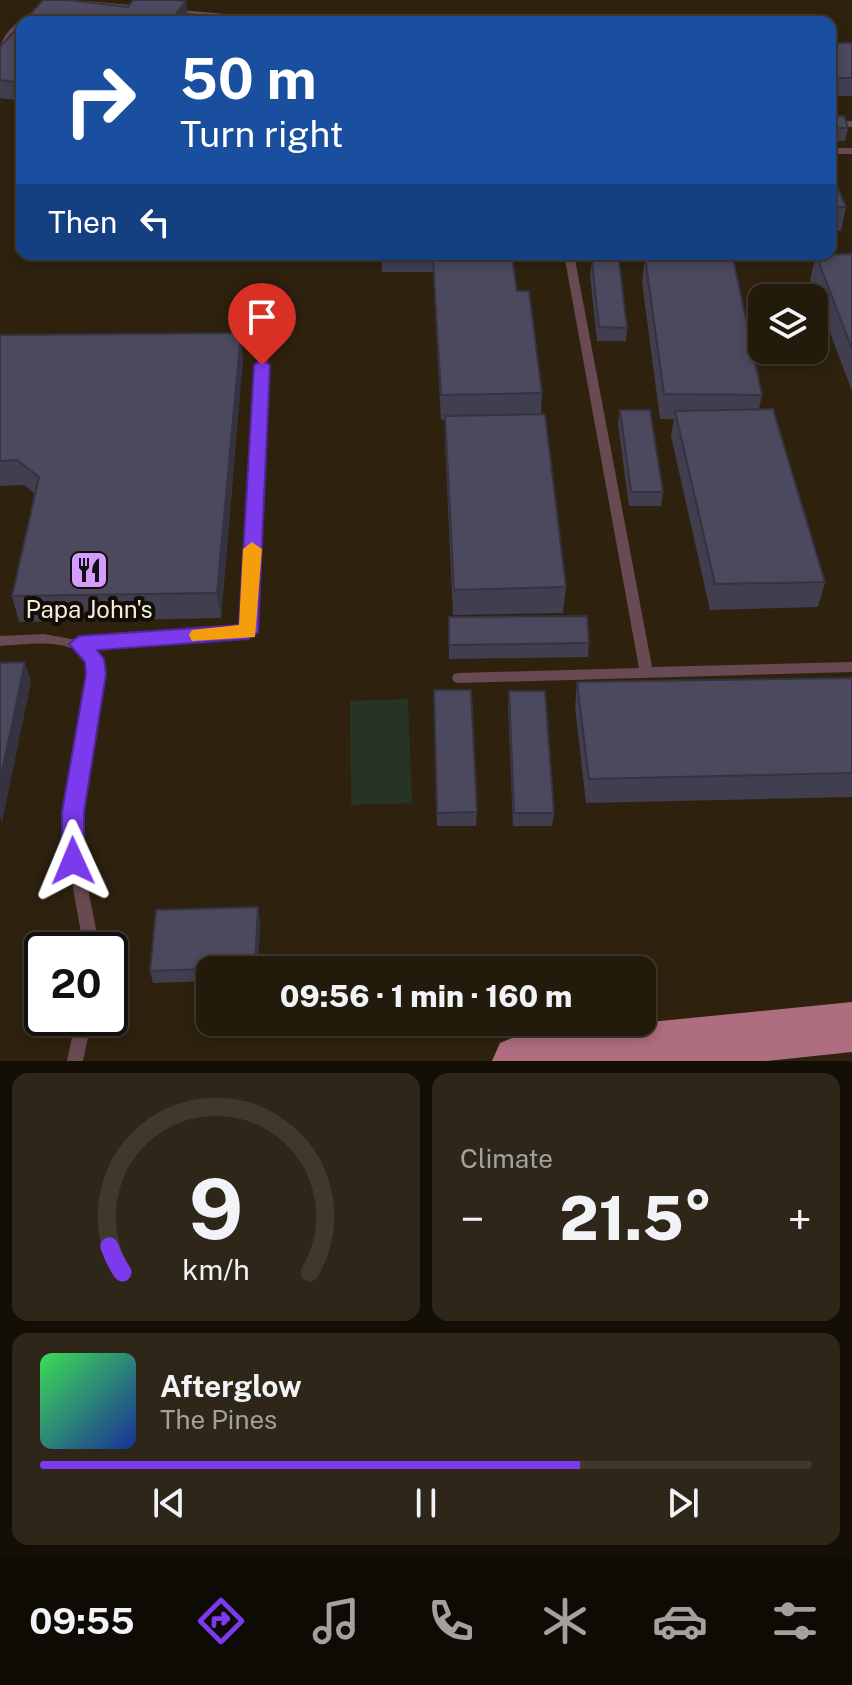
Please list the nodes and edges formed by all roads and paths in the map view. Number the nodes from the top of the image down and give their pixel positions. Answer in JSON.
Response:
{"nodes":[{"id":1,"x":75,"y":4,"type":"edge"},
{"id":2,"x":49,"y":7,"type":"edge"},
{"id":3,"x":147,"y":8,"type":"edge"},
{"id":4,"x":162,"y":10,"type":"edge"},
{"id":5,"x":28,"y":16,"type":"edge"},
{"id":6,"x":227,"y":16,"type":"edge"},
{"id":7,"x":16,"y":30,"type":"edge"},
{"id":8,"x":0,"y":50,"type":"edge"},
{"id":9,"x":570,"y":260,"type":"edge"},
{"id":10,"x":264,"y":335,"type":"dead end"},
{"id":11,"x":0,"y":641,"type":"edge"},
{"id":12,"x":79,"y":644,"type":"junction"},
{"id":13,"x":852,"y":667,"type":"edge"},
{"id":14,"x":647,"y":674,"type":"junction"},
{"id":15,"x":459,"y":678,"type":"dead end"},
{"id":16,"x":89,"y":932,"type":"edge"},
{"id":17,"x":852,"y":1027,"type":"edge"},
{"id":18,"x":80,"y":1036,"type":"edge"},
{"id":19,"x":75,"y":1061,"type":"edge"},
{"id":20,"x":519,"y":1061,"type":"edge"}],
"edges":[{"from":1,"to":3,"type":"lane"},
{"from":2,"to":5,"type":"lane"},
{"from":4,"to":6,"type":"lane"},
{"from":7,"to":8,"type":"lane"},
{"from":9,"to":14,"type":"lane"},
{"from":10,"to":12,"type":"lane"},
{"from":11,"to":12,"type":"lane"},
{"from":12,"to":16,"type":"lane"},
{"from":13,"to":14,"type":"lane"},
{"from":14,"to":15,"type":"lane"},
{"from":17,"to":20,"type":"main road"},
{"from":18,"to":19,"type":"lane"}]}
